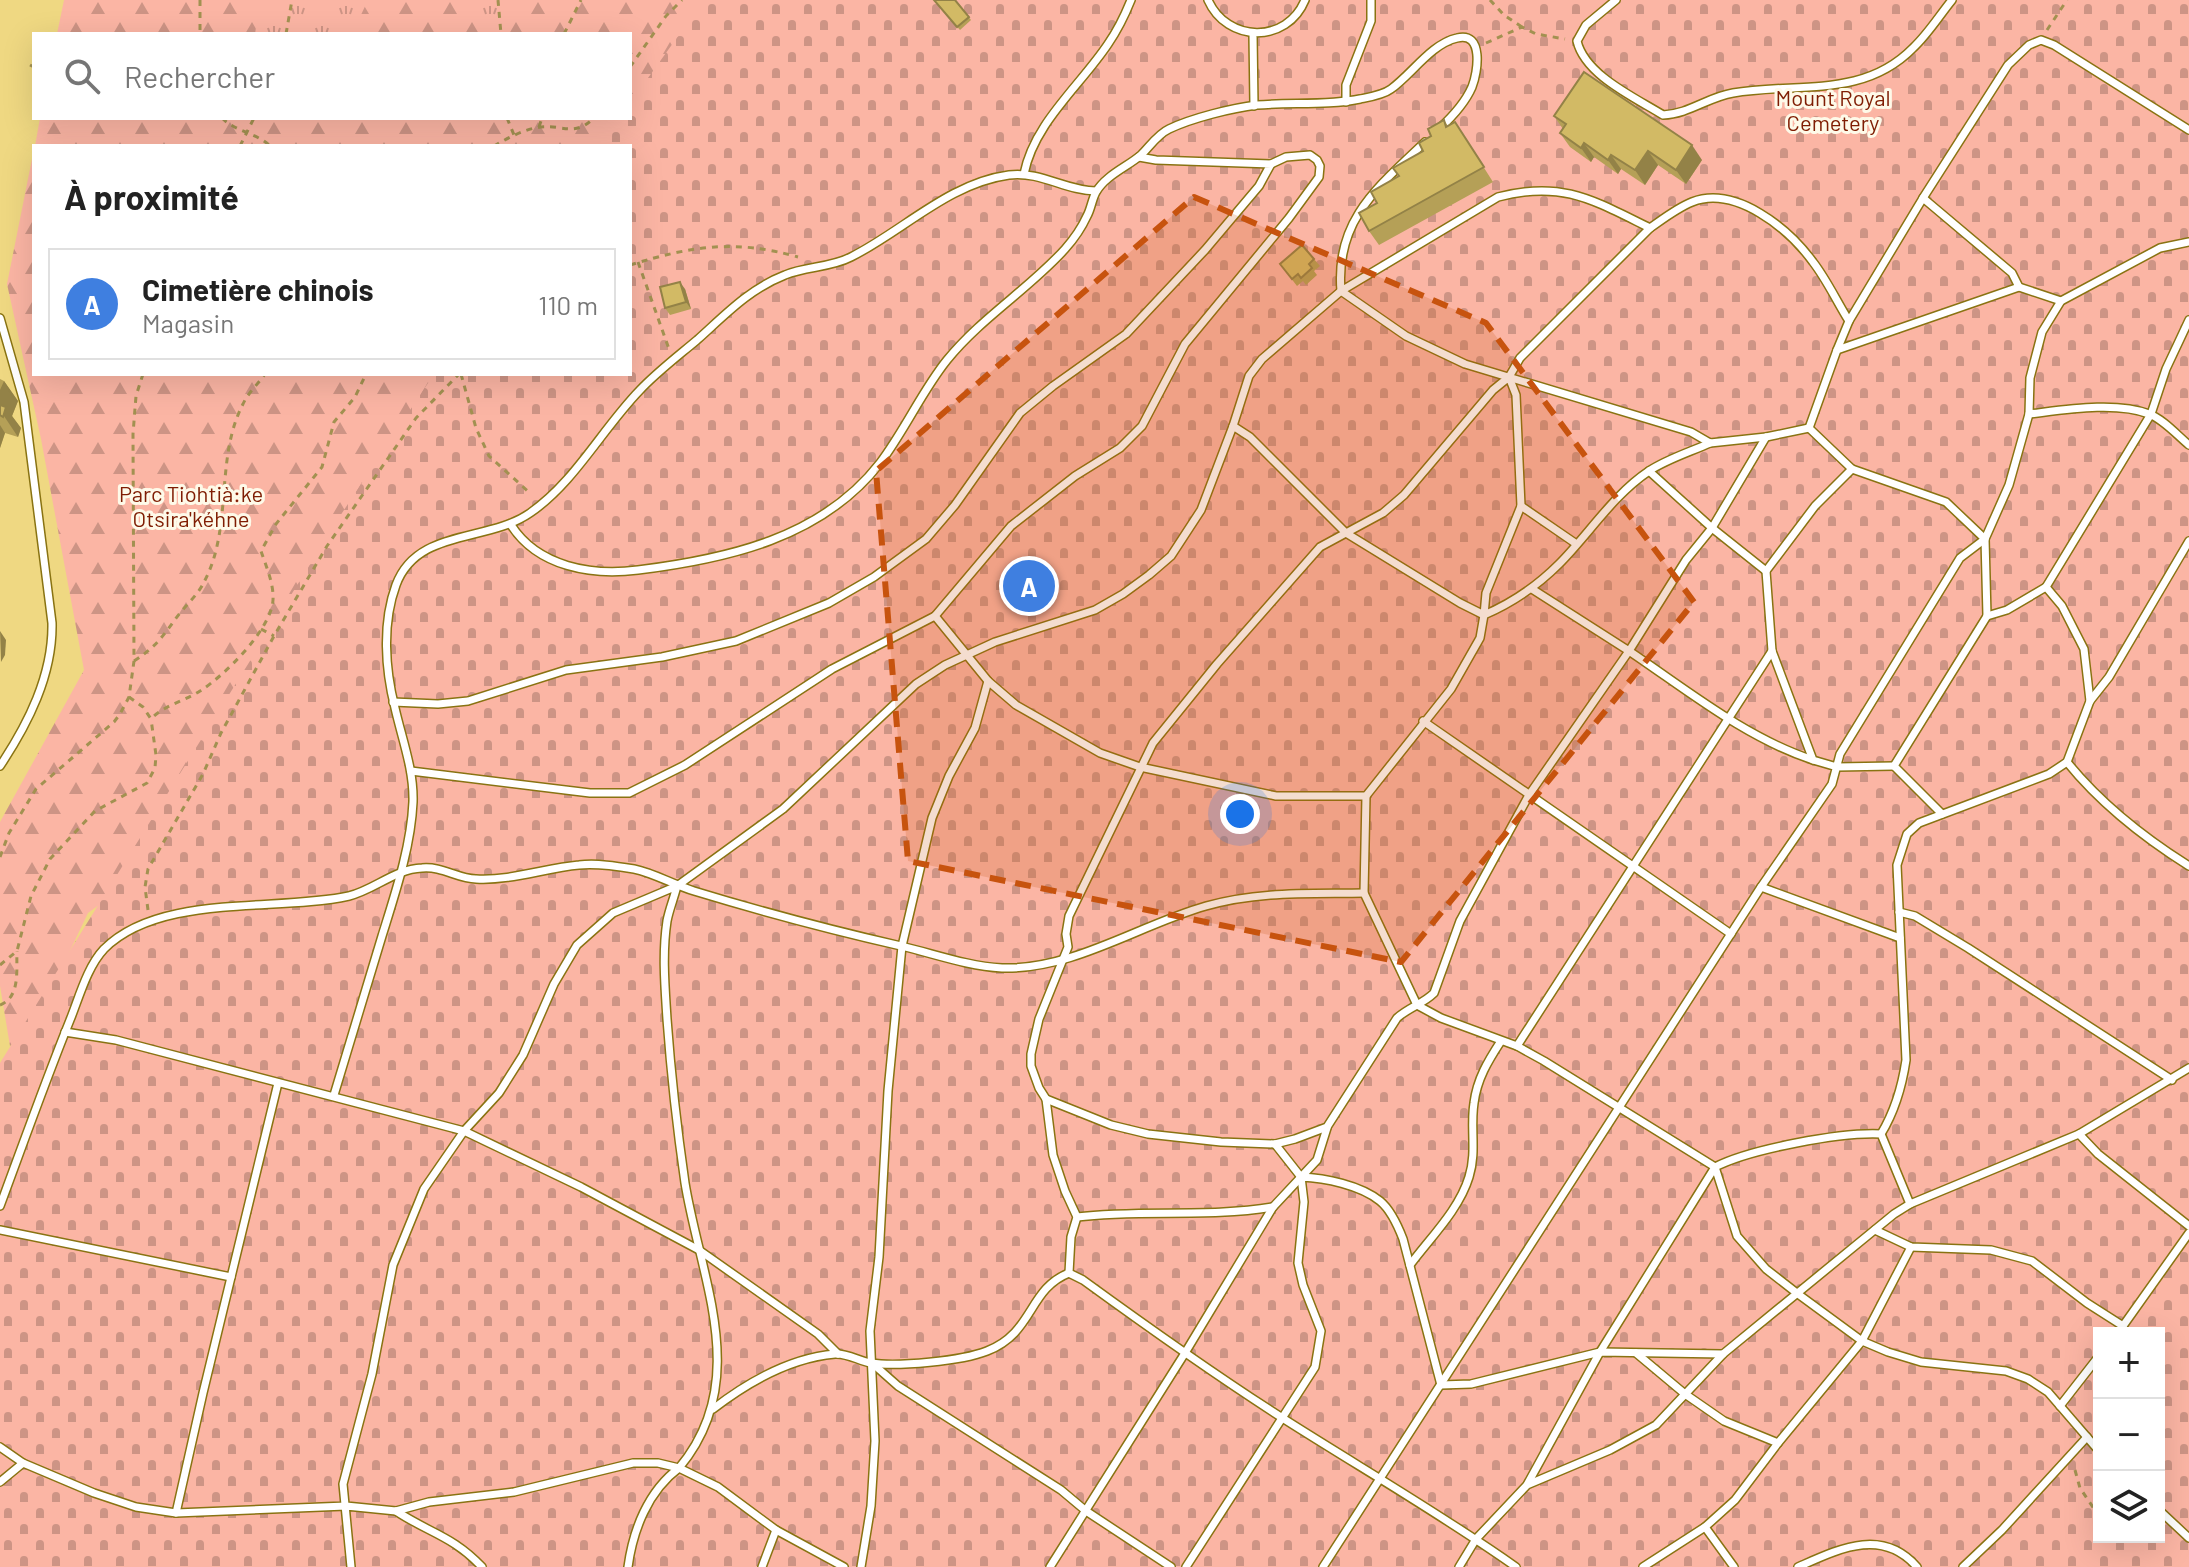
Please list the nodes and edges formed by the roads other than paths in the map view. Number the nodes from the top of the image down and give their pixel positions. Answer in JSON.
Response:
{"nodes":[{"id":1,"x":1131,"y":0,"type":"edge"},
{"id":2,"x":1208,"y":0,"type":"edge"},
{"id":3,"x":1305,"y":0,"type":"edge"},
{"id":4,"x":1371,"y":0,"type":"edge"},
{"id":5,"x":1616,"y":0,"type":"edge"},
{"id":6,"x":1952,"y":0,"type":"edge"},
{"id":7,"x":1253,"y":34,"type":"junction"},
{"id":8,"x":1346,"y":102,"type":"junction"},
{"id":9,"x":1254,"y":106,"type":"junction"},
{"id":10,"x":2189,"y":130,"type":"edge"},
{"id":11,"x":1139,"y":157,"type":"junction"},
{"id":12,"x":1271,"y":164,"type":"junction"},
{"id":13,"x":1024,"y":174,"type":"junction"},
{"id":14,"x":1096,"y":191,"type":"junction"},
{"id":15,"x":1923,"y":198,"type":"junction"},
{"id":16,"x":1650,"y":228,"type":"junction"},
{"id":17,"x":2189,"y":242,"type":"edge"},
{"id":18,"x":2019,"y":287,"type":"junction"},
{"id":19,"x":1341,"y":291,"type":"junction"},
{"id":20,"x":2061,"y":301,"type":"junction"},
{"id":21,"x":0,"y":318,"type":"edge"},
{"id":22,"x":2189,"y":320,"type":"edge"},
{"id":23,"x":1849,"y":321,"type":"junction"},
{"id":24,"x":1837,"y":350,"type":"junction"},
{"id":25,"x":1509,"y":377,"type":"junction"},
{"id":26,"x":2029,"y":414,"type":"junction"},
{"id":27,"x":2151,"y":414,"type":"junction"},
{"id":28,"x":1233,"y":426,"type":"junction"},
{"id":29,"x":1809,"y":428,"type":"junction"},
{"id":30,"x":1766,"y":437,"type":"junction"},
{"id":31,"x":1710,"y":443,"type":"junction"},
{"id":32,"x":2189,"y":445,"type":"edge"},
{"id":33,"x":1852,"y":469,"type":"junction"},
{"id":34,"x":1649,"y":471,"type":"junction"},
{"id":35,"x":1521,"y":506,"type":"junction"},
{"id":36,"x":511,"y":525,"type":"junction"},
{"id":37,"x":1712,"y":528,"type":"junction"},
{"id":38,"x":1346,"y":533,"type":"junction"},
{"id":39,"x":1985,"y":539,"type":"junction"},
{"id":40,"x":2189,"y":541,"type":"edge"},
{"id":41,"x":1575,"y":543,"type":"junction"},
{"id":42,"x":1766,"y":571,"type":"junction"},
{"id":43,"x":2046,"y":587,"type":"junction"},
{"id":44,"x":1532,"y":589,"type":"junction"},
{"id":45,"x":1484,"y":615,"type":"junction"},
{"id":46,"x":935,"y":616,"type":"junction"},
{"id":47,"x":1987,"y":616,"type":"junction"},
{"id":48,"x":1629,"y":651,"type":"junction"},
{"id":49,"x":1772,"y":651,"type":"junction"},
{"id":50,"x":967,"y":654,"type":"junction"},
{"id":51,"x":988,"y":681,"type":"junction"},
{"id":52,"x":2090,"y":701,"type":"junction"},
{"id":53,"x":393,"y":702,"type":"junction"},
{"id":54,"x":1728,"y":718,"type":"junction"},
{"id":55,"x":1423,"y":721,"type":"junction"},
{"id":56,"x":1813,"y":760,"type":"junction"},
{"id":57,"x":2067,"y":762,"type":"junction"},
{"id":58,"x":0,"y":766,"type":"edge"},
{"id":59,"x":1894,"y":766,"type":"junction"},
{"id":60,"x":1140,"y":767,"type":"junction"},
{"id":61,"x":1837,"y":767,"type":"junction"},
{"id":62,"x":411,"y":771,"type":"junction"},
{"id":63,"x":1529,"y":795,"type":"junction"},
{"id":64,"x":1366,"y":796,"type":"junction"},
{"id":65,"x":1942,"y":814,"type":"junction"},
{"id":66,"x":1634,"y":864,"type":"junction"},
{"id":67,"x":2189,"y":866,"type":"edge"},
{"id":68,"x":400,"y":873,"type":"junction"},
{"id":69,"x":677,"y":886,"type":"junction"},
{"id":70,"x":1761,"y":887,"type":"junction"},
{"id":71,"x":1364,"y":893,"type":"junction"},
{"id":72,"x":1899,"y":912,"type":"junction"},
{"id":73,"x":1731,"y":934,"type":"junction"},
{"id":74,"x":1900,"y":938,"type":"junction"},
{"id":75,"x":902,"y":946,"type":"junction"},
{"id":76,"x":1064,"y":958,"type":"junction"},
{"id":77,"x":1417,"y":1005,"type":"junction"},
{"id":78,"x":65,"y":1032,"type":"junction"},
{"id":79,"x":1501,"y":1041,"type":"junction"},
{"id":80,"x":1517,"y":1046,"type":"junction"},
{"id":81,"x":2189,"y":1068,"type":"edge"},
{"id":82,"x":2172,"y":1080,"type":"junction"},
{"id":83,"x":278,"y":1083,"type":"junction"},
{"id":84,"x":334,"y":1095,"type":"junction"},
{"id":85,"x":1046,"y":1099,"type":"junction"},
{"id":86,"x":1620,"y":1107,"type":"junction"},
{"id":87,"x":1327,"y":1127,"type":"junction"},
{"id":88,"x":464,"y":1131,"type":"junction"},
{"id":89,"x":1881,"y":1134,"type":"junction"},
{"id":90,"x":2079,"y":1134,"type":"junction"},
{"id":91,"x":1275,"y":1144,"type":"junction"},
{"id":92,"x":1715,"y":1167,"type":"junction"},
{"id":93,"x":1301,"y":1177,"type":"junction"},
{"id":94,"x":1910,"y":1204,"type":"junction"},
{"id":95,"x":0,"y":1206,"type":"edge"},
{"id":96,"x":1273,"y":1207,"type":"junction"},
{"id":97,"x":1077,"y":1217,"type":"junction"},
{"id":98,"x":2189,"y":1226,"type":"edge"},
{"id":99,"x":0,"y":1230,"type":"edge"},
{"id":100,"x":1875,"y":1230,"type":"junction"},
{"id":101,"x":2189,"y":1233,"type":"edge"},
{"id":102,"x":1911,"y":1247,"type":"junction"},
{"id":103,"x":699,"y":1250,"type":"junction"},
{"id":104,"x":1410,"y":1265,"type":"junction"},
{"id":105,"x":1069,"y":1273,"type":"junction"},
{"id":106,"x":231,"y":1277,"type":"junction"},
{"id":107,"x":1798,"y":1294,"type":"junction"},
{"id":108,"x":2117,"y":1327,"type":"edge"},
{"id":109,"x":2121,"y":1327,"type":"edge"},
{"id":110,"x":1862,"y":1341,"type":"junction"},
{"id":111,"x":1600,"y":1352,"type":"junction"},
{"id":112,"x":1185,"y":1353,"type":"junction"},
{"id":113,"x":1636,"y":1353,"type":"junction"},
{"id":114,"x":838,"y":1354,"type":"junction"},
{"id":115,"x":1723,"y":1354,"type":"junction"},
{"id":116,"x":872,"y":1363,"type":"junction"},
{"id":117,"x":2093,"y":1364,"type":"edge"},
{"id":118,"x":1441,"y":1385,"type":"junction"},
{"id":119,"x":1685,"y":1394,"type":"junction"},
{"id":120,"x":2060,"y":1406,"type":"junction"},
{"id":121,"x":713,"y":1409,"type":"junction"},
{"id":122,"x":1284,"y":1419,"type":"junction"},
{"id":123,"x":2087,"y":1437,"type":"junction"},
{"id":124,"x":1778,"y":1443,"type":"junction"},
{"id":125,"x":2093,"y":1444,"type":"edge"},
{"id":126,"x":0,"y":1447,"type":"edge"},
{"id":127,"x":23,"y":1463,"type":"junction"},
{"id":128,"x":679,"y":1468,"type":"junction"},
{"id":129,"x":1381,"y":1479,"type":"junction"},
{"id":130,"x":0,"y":1482,"type":"edge"},
{"id":131,"x":1527,"y":1485,"type":"junction"},
{"id":132,"x":346,"y":1506,"type":"junction"},
{"id":133,"x":396,"y":1511,"type":"junction"},
{"id":134,"x":1086,"y":1511,"type":"junction"},
{"id":135,"x":176,"y":1513,"type":"junction"},
{"id":136,"x":2165,"y":1516,"type":"edge"},
{"id":137,"x":1705,"y":1527,"type":"junction"},
{"id":138,"x":776,"y":1530,"type":"junction"},
{"id":139,"x":2189,"y":1538,"type":"edge"},
{"id":140,"x":1476,"y":1539,"type":"junction"},
{"id":141,"x":351,"y":1567,"type":"edge"},
{"id":142,"x":482,"y":1567,"type":"edge"},
{"id":143,"x":628,"y":1567,"type":"edge"},
{"id":144,"x":762,"y":1567,"type":"edge"},
{"id":145,"x":844,"y":1567,"type":"edge"},
{"id":146,"x":861,"y":1567,"type":"edge"},
{"id":147,"x":1050,"y":1567,"type":"edge"},
{"id":148,"x":1171,"y":1567,"type":"edge"},
{"id":149,"x":1186,"y":1567,"type":"edge"},
{"id":150,"x":1323,"y":1567,"type":"edge"},
{"id":151,"x":1459,"y":1567,"type":"edge"},
{"id":152,"x":1516,"y":1567,"type":"edge"},
{"id":153,"x":1643,"y":1567,"type":"edge"},
{"id":154,"x":1734,"y":1567,"type":"edge"},
{"id":155,"x":1798,"y":1567,"type":"edge"},
{"id":156,"x":1917,"y":1567,"type":"edge"},
{"id":157,"x":1963,"y":1567,"type":"edge"}],
"edges":[{"from":1,"to":13,"type":"lane"},
{"from":2,"to":7,"type":"lane"},
{"from":3,"to":7,"type":"lane"},
{"from":4,"to":8,"type":"lane"},
{"from":5,"to":6,"type":"lane"},
{"from":7,"to":9,"type":"lane"},
{"from":8,"to":9,"type":"lane"},
{"from":8,"to":19,"type":"lane"},
{"from":9,"to":11,"type":"lane"},
{"from":10,"to":15,"type":"lane"},
{"from":11,"to":12,"type":"lane"},
{"from":11,"to":14,"type":"lane"},
{"from":12,"to":46,"type":"lane"},
{"from":12,"to":53,"type":"lane"},
{"from":13,"to":14,"type":"lane"},
{"from":13,"to":36,"type":"lane"},
{"from":14,"to":36,"type":"lane"},
{"from":15,"to":18,"type":"lane"},
{"from":15,"to":23,"type":"lane"},
{"from":16,"to":19,"type":"lane"},
{"from":16,"to":23,"type":"lane"},
{"from":16,"to":25,"type":"lane"},
{"from":17,"to":20,"type":"lane"},
{"from":18,"to":20,"type":"lane"},
{"from":18,"to":24,"type":"lane"},
{"from":19,"to":25,"type":"lane"},
{"from":19,"to":28,"type":"lane"},
{"from":20,"to":26,"type":"lane"},
{"from":21,"to":58,"type":"lane"},
{"from":22,"to":27,"type":"lane"},
{"from":23,"to":24,"type":"lane"},
{"from":24,"to":29,"type":"lane"},
{"from":25,"to":31,"type":"lane"},
{"from":25,"to":35,"type":"lane"},
{"from":25,"to":38,"type":"lane"},
{"from":26,"to":27,"type":"lane"},
{"from":26,"to":39,"type":"lane"},
{"from":27,"to":32,"type":"lane"},
{"from":27,"to":43,"type":"lane"},
{"from":28,"to":38,"type":"lane"},
{"from":28,"to":50,"type":"lane"},
{"from":29,"to":30,"type":"lane"},
{"from":29,"to":33,"type":"lane"},
{"from":30,"to":31,"type":"lane"},
{"from":30,"to":37,"type":"lane"},
{"from":31,"to":34,"type":"lane"},
{"from":33,"to":39,"type":"lane"},
{"from":33,"to":42,"type":"lane"},
{"from":34,"to":37,"type":"lane"},
{"from":34,"to":41,"type":"lane"},
{"from":35,"to":41,"type":"lane"},
{"from":35,"to":45,"type":"lane"},
{"from":36,"to":53,"type":"lane"},
{"from":37,"to":42,"type":"lane"},
{"from":37,"to":48,"type":"lane"},
{"from":38,"to":45,"type":"lane"},
{"from":38,"to":60,"type":"lane"},
{"from":39,"to":47,"type":"lane"},
{"from":39,"to":61,"type":"lane"},
{"from":40,"to":52,"type":"lane"},
{"from":41,"to":44,"type":"lane"},
{"from":42,"to":49,"type":"lane"},
{"from":43,"to":47,"type":"lane"},
{"from":43,"to":52,"type":"lane"},
{"from":44,"to":45,"type":"lane"},
{"from":44,"to":48,"type":"lane"},
{"from":45,"to":55,"type":"lane"},
{"from":46,"to":50,"type":"lane"},
{"from":46,"to":62,"type":"lane"},
{"from":47,"to":59,"type":"lane"},
{"from":48,"to":54,"type":"lane"},
{"from":48,"to":63,"type":"lane"},
{"from":49,"to":54,"type":"lane"},
{"from":49,"to":56,"type":"lane"},
{"from":50,"to":51,"type":"lane"},
{"from":50,"to":69,"type":"lane"},
{"from":51,"to":60,"type":"lane"},
{"from":51,"to":75,"type":"lane"},
{"from":52,"to":57,"type":"lane"},
{"from":53,"to":62,"type":"lane"},
{"from":54,"to":56,"type":"lane"},
{"from":54,"to":66,"type":"lane"},
{"from":55,"to":63,"type":"lane"},
{"from":55,"to":64,"type":"lane"},
{"from":56,"to":61,"type":"lane"},
{"from":57,"to":65,"type":"lane"},
{"from":57,"to":67,"type":"lane"},
{"from":59,"to":61,"type":"lane"},
{"from":59,"to":65,"type":"lane"},
{"from":60,"to":64,"type":"lane"},
{"from":60,"to":76,"type":"lane"},
{"from":61,"to":70,"type":"lane"},
{"from":62,"to":68,"type":"lane"},
{"from":63,"to":66,"type":"lane"},
{"from":63,"to":77,"type":"lane"},
{"from":64,"to":71,"type":"lane"},
{"from":65,"to":72,"type":"lane"},
{"from":66,"to":73,"type":"lane"},
{"from":66,"to":80,"type":"lane"},
{"from":68,"to":69,"type":"lane"},
{"from":68,"to":78,"type":"lane"},
{"from":68,"to":84,"type":"lane"},
{"from":69,"to":75,"type":"lane"},
{"from":69,"to":88,"type":"lane"},
{"from":69,"to":103,"type":"lane"},
{"from":70,"to":73,"type":"lane"},
{"from":70,"to":74,"type":"lane"},
{"from":71,"to":76,"type":"lane"},
{"from":71,"to":77,"type":"lane"},
{"from":72,"to":74,"type":"lane"},
{"from":72,"to":82,"type":"lane"},
{"from":73,"to":86,"type":"lane"},
{"from":74,"to":89,"type":"lane"},
{"from":75,"to":76,"type":"lane"},
{"from":75,"to":116,"type":"lane"},
{"from":76,"to":85,"type":"lane"},
{"from":77,"to":79,"type":"lane"},
{"from":77,"to":87,"type":"lane"},
{"from":78,"to":83,"type":"lane"},
{"from":78,"to":95,"type":"lane"},
{"from":79,"to":80,"type":"lane"},
{"from":79,"to":104,"type":"lane"},
{"from":80,"to":86,"type":"lane"},
{"from":81,"to":82,"type":"lane"},
{"from":82,"to":90,"type":"lane"},
{"from":83,"to":84,"type":"lane"},
{"from":83,"to":106,"type":"lane"},
{"from":84,"to":88,"type":"lane"},
{"from":85,"to":91,"type":"lane"},
{"from":85,"to":97,"type":"lane"},
{"from":86,"to":92,"type":"lane"},
{"from":86,"to":118,"type":"lane"},
{"from":87,"to":91,"type":"lane"},
{"from":87,"to":93,"type":"lane"},
{"from":88,"to":103,"type":"lane"},
{"from":88,"to":132,"type":"lane"},
{"from":89,"to":92,"type":"lane"},
{"from":89,"to":94,"type":"lane"},
{"from":90,"to":94,"type":"lane"},
{"from":90,"to":98,"type":"lane"},
{"from":91,"to":93,"type":"lane"},
{"from":92,"to":107,"type":"lane"},
{"from":92,"to":111,"type":"lane"},
{"from":93,"to":96,"type":"lane"},
{"from":93,"to":104,"type":"lane"},
{"from":93,"to":122,"type":"lane"},
{"from":94,"to":100,"type":"lane"},
{"from":96,"to":97,"type":"lane"},
{"from":96,"to":112,"type":"lane"},
{"from":97,"to":105,"type":"lane"},
{"from":99,"to":106,"type":"lane"},
{"from":100,"to":102,"type":"lane"},
{"from":100,"to":107,"type":"lane"},
{"from":101,"to":109,"type":"lane"},
{"from":102,"to":108,"type":"lane"},
{"from":102,"to":110,"type":"lane"},
{"from":103,"to":114,"type":"lane"},
{"from":103,"to":121,"type":"lane"},
{"from":104,"to":118,"type":"lane"},
{"from":105,"to":112,"type":"lane"},
{"from":105,"to":116,"type":"lane"},
{"from":106,"to":135,"type":"lane"},
{"from":107,"to":110,"type":"lane"},
{"from":107,"to":115,"type":"lane"},
{"from":110,"to":120,"type":"lane"},
{"from":110,"to":124,"type":"lane"},
{"from":111,"to":113,"type":"lane"},
{"from":111,"to":118,"type":"lane"},
{"from":111,"to":131,"type":"lane"},
{"from":112,"to":122,"type":"lane"},
{"from":112,"to":134,"type":"lane"},
{"from":113,"to":115,"type":"lane"},
{"from":113,"to":119,"type":"lane"},
{"from":114,"to":116,"type":"lane"},
{"from":114,"to":121,"type":"lane"},
{"from":115,"to":119,"type":"lane"},
{"from":116,"to":134,"type":"lane"},
{"from":116,"to":146,"type":"lane"},
{"from":117,"to":120,"type":"lane"},
{"from":118,"to":129,"type":"lane"},
{"from":119,"to":124,"type":"lane"},
{"from":119,"to":131,"type":"lane"},
{"from":120,"to":123,"type":"lane"},
{"from":121,"to":128,"type":"lane"},
{"from":122,"to":129,"type":"lane"},
{"from":122,"to":149,"type":"lane"},
{"from":123,"to":125,"type":"lane"},
{"from":123,"to":157,"type":"lane"},
{"from":124,"to":137,"type":"lane"},
{"from":126,"to":127,"type":"lane"},
{"from":127,"to":130,"type":"lane"},
{"from":127,"to":135,"type":"lane"},
{"from":128,"to":133,"type":"lane"},
{"from":128,"to":138,"type":"lane"},
{"from":128,"to":143,"type":"lane"},
{"from":129,"to":140,"type":"lane"},
{"from":129,"to":150,"type":"lane"},
{"from":131,"to":140,"type":"lane"},
{"from":132,"to":133,"type":"lane"},
{"from":132,"to":135,"type":"lane"},
{"from":132,"to":141,"type":"lane"},
{"from":133,"to":142,"type":"lane"},
{"from":134,"to":147,"type":"lane"},
{"from":134,"to":148,"type":"lane"},
{"from":136,"to":139,"type":"lane"},
{"from":137,"to":153,"type":"lane"},
{"from":137,"to":154,"type":"lane"},
{"from":138,"to":144,"type":"lane"},
{"from":138,"to":145,"type":"lane"},
{"from":140,"to":151,"type":"lane"},
{"from":140,"to":152,"type":"lane"},
{"from":155,"to":156,"type":"lane"}]}
